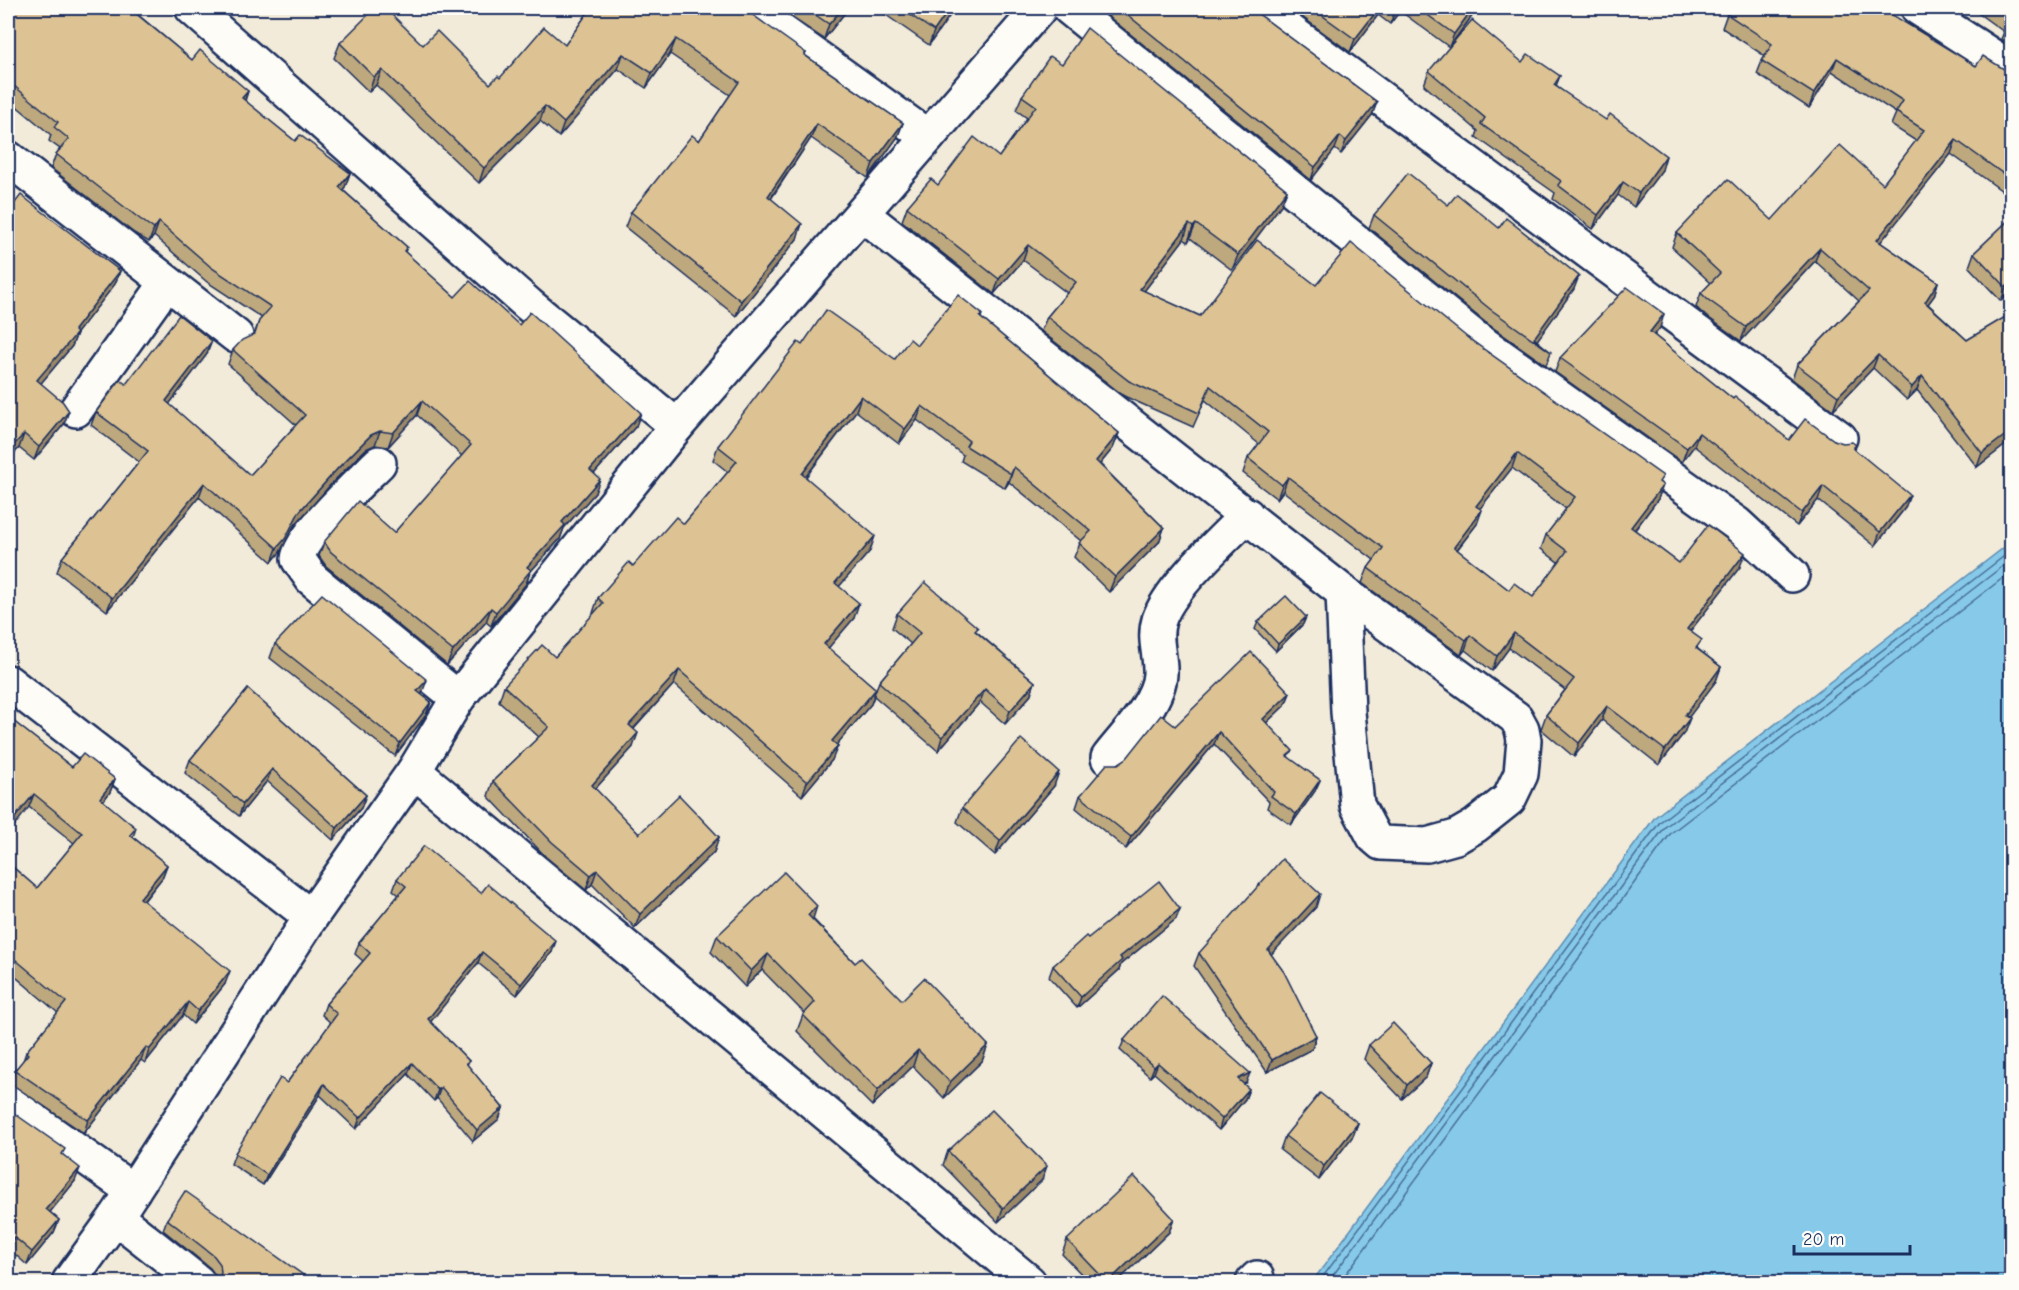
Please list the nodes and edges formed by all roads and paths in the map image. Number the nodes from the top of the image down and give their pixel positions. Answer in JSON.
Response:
{"nodes":[{"id":1,"x":192,"y":8,"type":"edge"},
{"id":2,"x":749,"y":8,"type":"edge"},
{"id":3,"x":1040,"y":8,"type":"edge"},
{"id":4,"x":1069,"y":8,"type":"edge"},
{"id":5,"x":1259,"y":8,"type":"edge"},
{"id":6,"x":1918,"y":8,"type":"edge"},
{"id":7,"x":2012,"y":69,"type":"edge"},
{"id":8,"x":928,"y":137,"type":"junction"},
{"id":9,"x":11,"y":167,"type":"edge"},
{"id":10,"x":862,"y":214,"type":"junction"},
{"id":11,"x":166,"y":284,"type":"junction"},
{"id":12,"x":236,"y":336,"type":"dead end"},
{"id":13,"x":76,"y":410,"type":"dead end"},
{"id":14,"x":677,"y":426,"type":"junction"},
{"id":15,"x":1840,"y":438,"type":"dead end"},
{"id":16,"x":379,"y":463,"type":"dead end"},
{"id":17,"x":1246,"y":515,"type":"junction"},
{"id":18,"x":1792,"y":575,"type":"dead end"},
{"id":19,"x":1343,"y":592,"type":"junction"},
{"id":20,"x":8,"y":682,"type":"edge"},
{"id":21,"x":458,"y":698,"type":"junction"},
{"id":22,"x":1108,"y":758,"type":"dead end"},
{"id":23,"x":414,"y":771,"type":"junction"},
{"id":24,"x":311,"y":916,"type":"junction"},
{"id":25,"x":8,"y":1102,"type":"edge"},
{"id":26,"x":125,"y":1204,"type":"junction"},
{"id":27,"x":69,"y":1282,"type":"edge"},
{"id":28,"x":198,"y":1282,"type":"edge"},
{"id":29,"x":1029,"y":1282,"type":"edge"}],
"edges":[{"from":1,"to":14,"type":"street"},
{"from":2,"to":8,"type":"street"},
{"from":3,"to":8,"type":"street"},
{"from":4,"to":18,"type":"street"},
{"from":5,"to":15,"type":"street"},
{"from":6,"to":7,"type":"street"},
{"from":8,"to":10,"type":"street"},
{"from":9,"to":11,"type":"street"},
{"from":10,"to":14,"type":"street"},
{"from":10,"to":17,"type":"street"},
{"from":11,"to":12,"type":"street"},
{"from":11,"to":13,"type":"street"},
{"from":14,"to":21,"type":"street"},
{"from":16,"to":21,"type":"street"},
{"from":17,"to":19,"type":"street"},
{"from":17,"to":22,"type":"street"},
{"from":19,"to":19,"type":"street"},
{"from":20,"to":24,"type":"street"},
{"from":21,"to":23,"type":"street"},
{"from":23,"to":24,"type":"street"},
{"from":23,"to":29,"type":"street"},
{"from":24,"to":26,"type":"street"},
{"from":25,"to":26,"type":"street"},
{"from":26,"to":27,"type":"street"},
{"from":26,"to":28,"type":"street"}]}
